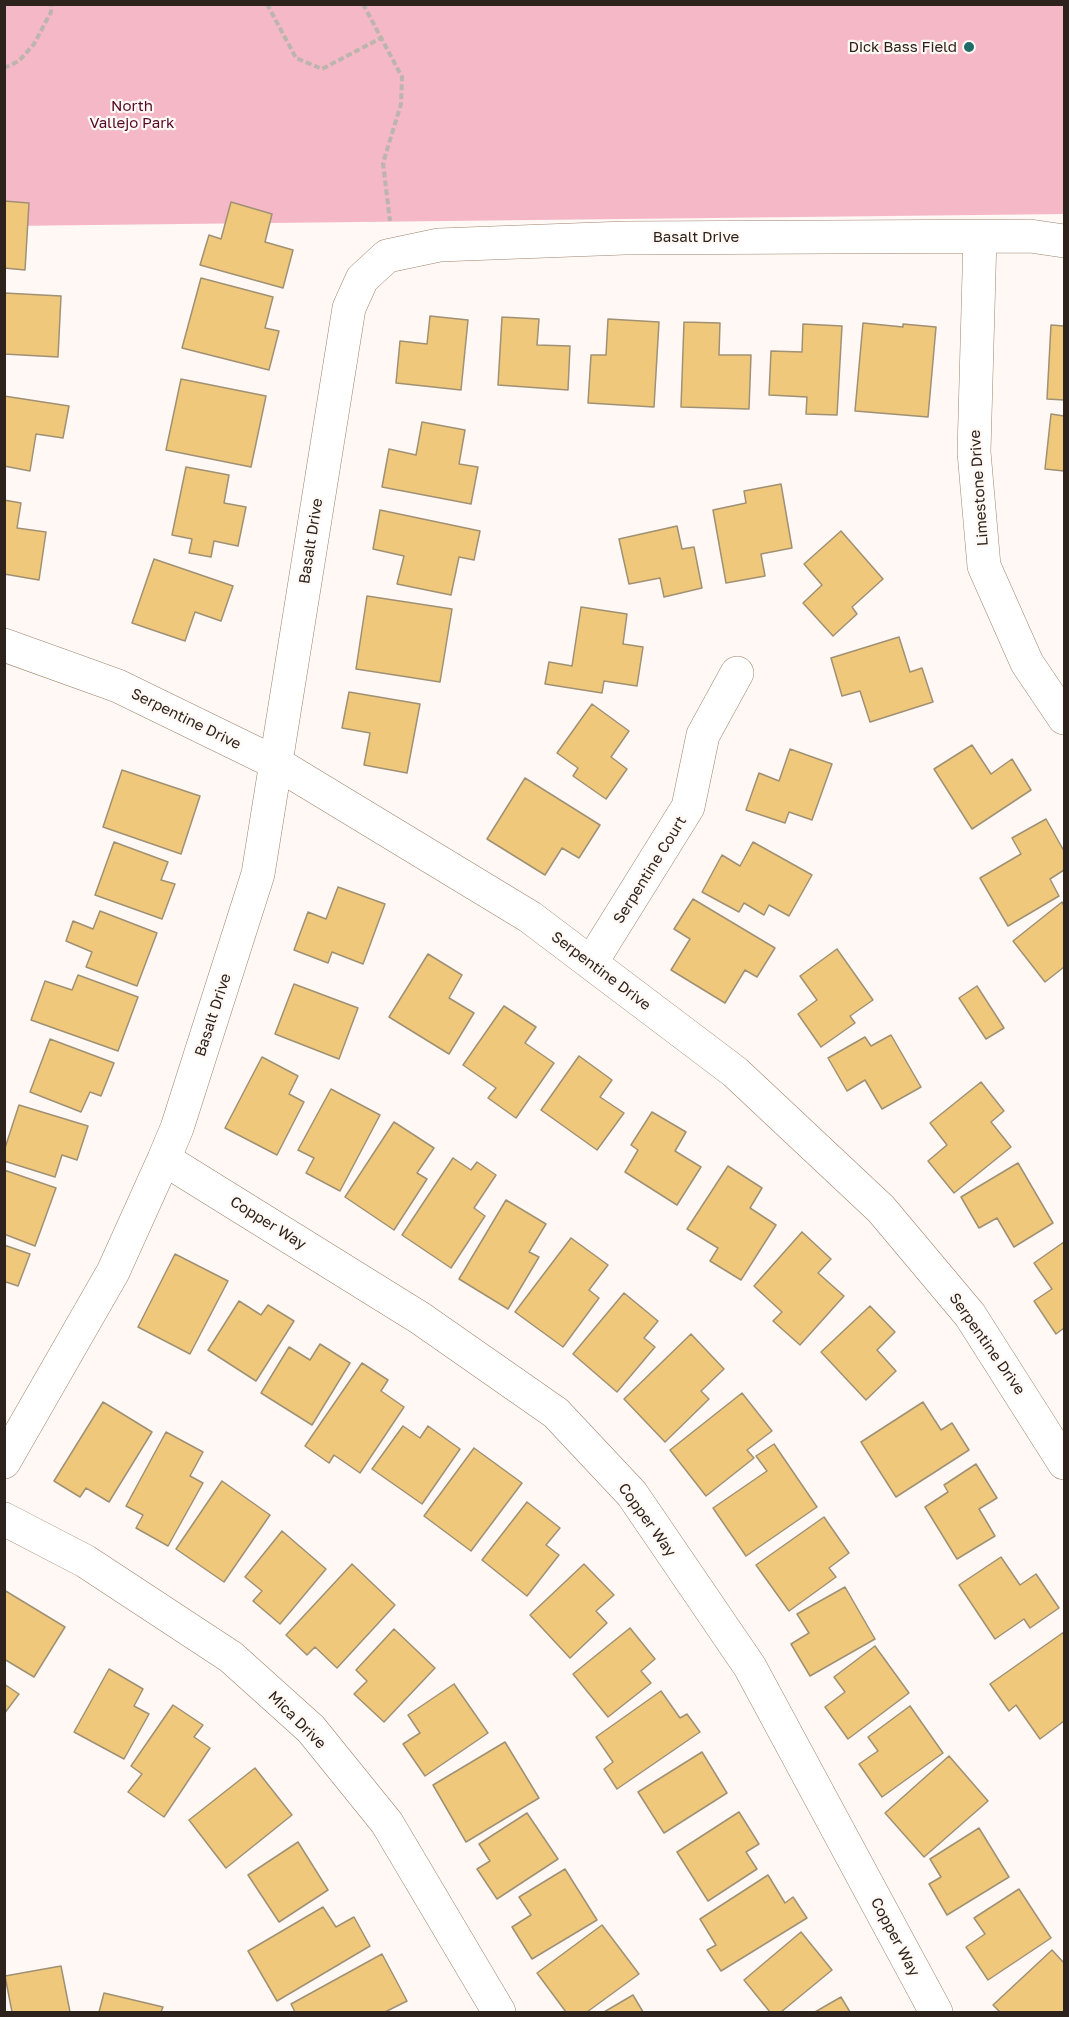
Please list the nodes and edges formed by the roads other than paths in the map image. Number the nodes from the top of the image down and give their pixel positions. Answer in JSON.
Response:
{"nodes":[{"id":1,"x":980,"y":237,"type":"junction"},
{"id":2,"x":1065,"y":241,"type":"edge"},
{"id":3,"x":4,"y":645,"type":"edge"},
{"id":4,"x":737,"y":673,"type":"dead end"},
{"id":5,"x":1065,"y":718,"type":"edge"},
{"id":6,"x":276,"y":763,"type":"junction"},
{"id":7,"x":591,"y":963,"type":"junction"},
{"id":8,"x":164,"y":1160,"type":"junction"},
{"id":9,"x":4,"y":1462,"type":"edge"},
{"id":10,"x":1065,"y":1463,"type":"edge"},
{"id":11,"x":4,"y":1519,"type":"edge"},
{"id":12,"x":499,"y":2013,"type":"edge"},
{"id":13,"x":936,"y":2013,"type":"edge"}],
"edges":[{"from":1,"to":2,"type":"street","name":"Basalt Drive"},
{"from":1,"to":5,"type":"street","name":"Limestone Drive"},
{"from":1,"to":6,"type":"street","name":"Basalt Drive"},
{"from":3,"to":6,"type":"street","name":"Serpentine Drive"},
{"from":4,"to":7,"type":"street","name":"Serpentine Court"},
{"from":6,"to":7,"type":"street","name":"Serpentine Drive"},
{"from":6,"to":8,"type":"street","name":"Basalt Drive"},
{"from":7,"to":10,"type":"street","name":"Serpentine Drive"},
{"from":8,"to":9,"type":"street","name":"Basalt Drive"},
{"from":8,"to":13,"type":"street","name":"Copper Way"},
{"from":11,"to":12,"type":"street","name":"Mica Drive"}]}
